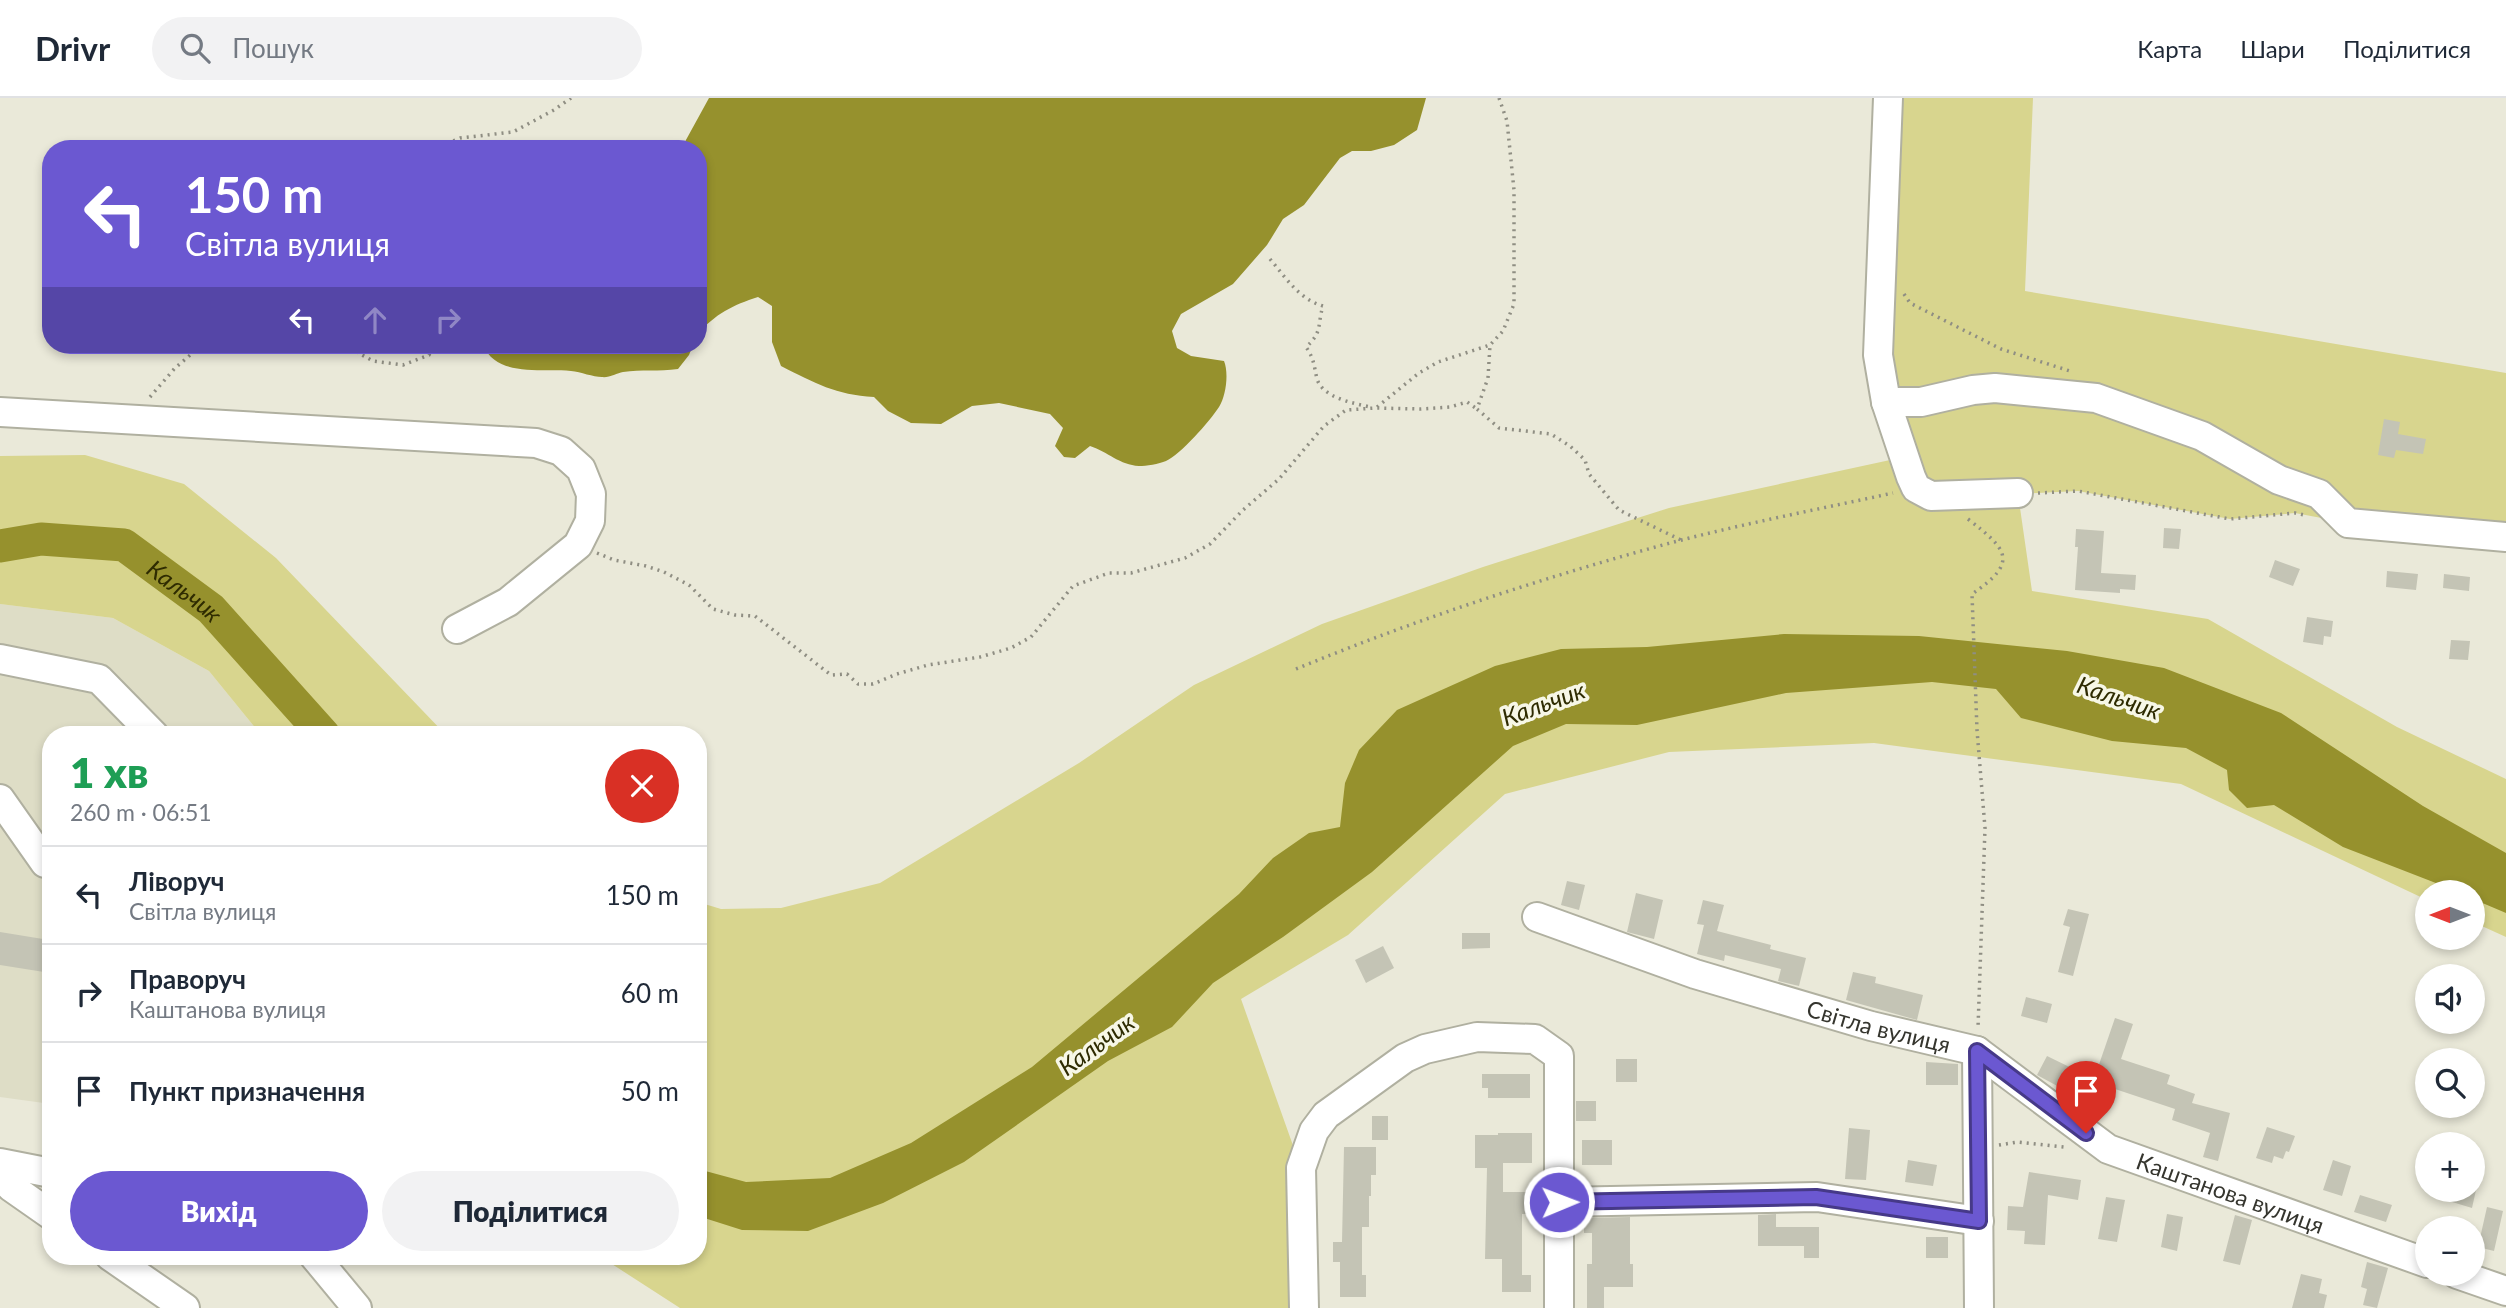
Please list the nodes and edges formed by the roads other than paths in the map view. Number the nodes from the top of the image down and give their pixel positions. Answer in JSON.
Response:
{"nodes":[{"id":1,"x":1888,"y":98,"type":"edge"},
{"id":2,"x":1886,"y":402,"type":"junction"},
{"id":3,"x":0,"y":412,"type":"edge"},
{"id":4,"x":2018,"y":493,"type":"road end"},
{"id":5,"x":2506,"y":537,"type":"edge"},
{"id":6,"x":457,"y":629,"type":"dead end"},
{"id":7,"x":0,"y":659,"type":"edge"},
{"id":8,"x":145,"y":726,"type":"edge"},
{"id":9,"x":0,"y":799,"type":"edge"},
{"id":10,"x":42,"y":859,"type":"edge"},
{"id":11,"x":1537,"y":917,"type":"dead end"},
{"id":12,"x":1977,"y":1051,"type":"junction"},
{"id":13,"x":0,"y":1163,"type":"edge"},
{"id":14,"x":42,"y":1171,"type":"edge"},
{"id":15,"x":0,"y":1174,"type":"edge"},
{"id":16,"x":1559,"y":1202,"type":"junction"},
{"id":17,"x":42,"y":1209,"type":"edge"},
{"id":18,"x":1979,"y":1221,"type":"junction"},
{"id":19,"x":2415,"y":1259,"type":"edge"},
{"id":20,"x":122,"y":1265,"type":"edge"},
{"id":21,"x":321,"y":1265,"type":"edge"},
{"id":22,"x":2485,"y":1284,"type":"edge"},
{"id":23,"x":2506,"y":1292,"type":"edge"},
{"id":24,"x":174,"y":1305,"type":"edge"},
{"id":25,"x":357,"y":1308,"type":"edge"},
{"id":26,"x":1304,"y":1308,"type":"edge"},
{"id":27,"x":1559,"y":1308,"type":"edge"},
{"id":28,"x":1979,"y":1308,"type":"edge"}],
"edges":[{"from":1,"to":2,"type":"street"},
{"from":2,"to":4,"type":"street"},
{"from":2,"to":5,"type":"street"},
{"from":3,"to":6,"type":"street"},
{"from":7,"to":8,"type":"street"},
{"from":9,"to":10,"type":"street"},
{"from":11,"to":12,"type":"street","name":"Світла вулиця"},
{"from":12,"to":18,"type":"street","name":"Світла вулиця"},
{"from":12,"to":19,"type":"street","name":"Каштанова вулиця"},
{"from":13,"to":14,"type":"street"},
{"from":15,"to":17,"type":"street"},
{"from":16,"to":18,"type":"street"},
{"from":16,"to":26,"type":"street"},
{"from":16,"to":27,"type":"street"},
{"from":18,"to":28,"type":"street","name":"Світла вулиця"},
{"from":20,"to":24,"type":"street"},
{"from":21,"to":25,"type":"street"},
{"from":22,"to":23,"type":"street"}]}
